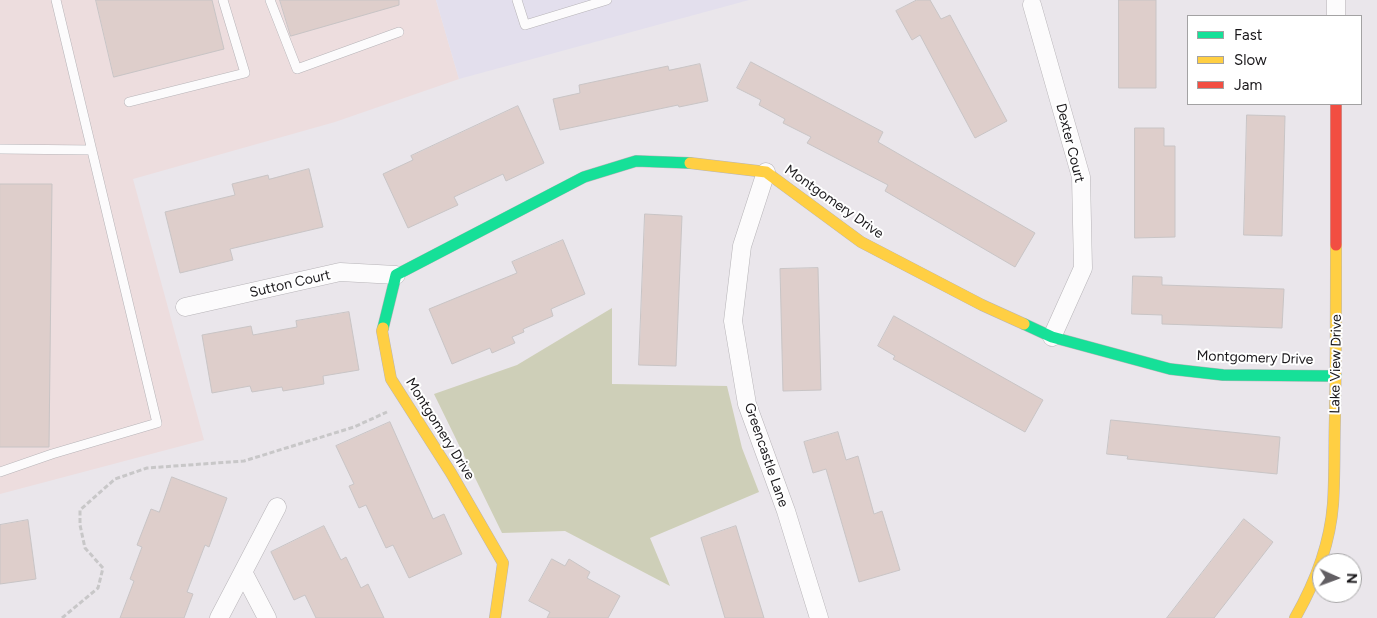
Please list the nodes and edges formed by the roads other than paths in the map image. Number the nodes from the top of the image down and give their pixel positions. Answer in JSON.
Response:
{"nodes":[{"id":1,"x":56,"y":0,"type":"edge"},
{"id":2,"x":223,"y":0,"type":"edge"},
{"id":3,"x":270,"y":0,"type":"edge"},
{"id":4,"x":517,"y":0,"type":"edge"},
{"id":5,"x":607,"y":0,"type":"edge"},
{"id":6,"x":1336,"y":0,"type":"edge"},
{"id":7,"x":1032,"y":5,"type":"dead end"},
{"id":8,"x":1336,"y":15,"type":"edge"},
{"id":9,"x":399,"y":32,"type":"dead end"},
{"id":10,"x":129,"y":102,"type":"dead end"},
{"id":11,"x":1336,"y":105,"type":"edge"},
{"id":12,"x":0,"y":149,"type":"edge"},
{"id":13,"x":92,"y":150,"type":"junction"},
{"id":14,"x":766,"y":172,"type":"junction"},
{"id":15,"x":396,"y":276,"type":"junction"},
{"id":16,"x":185,"y":307,"type":"dead end"},
{"id":17,"x":1052,"y":338,"type":"junction"},
{"id":18,"x":1336,"y":376,"type":"junction"},
{"id":19,"x":0,"y":472,"type":"edge"},
{"id":20,"x":277,"y":507,"type":"dead end"},
{"id":21,"x":243,"y":572,"type":"junction"},
{"id":22,"x":219,"y":618,"type":"edge"},
{"id":23,"x":267,"y":618,"type":"edge"},
{"id":24,"x":495,"y":618,"type":"edge"},
{"id":25,"x":819,"y":618,"type":"edge"},
{"id":26,"x":1295,"y":618,"type":"edge"}],
"edges":[{"from":1,"to":13,"type":"lane"},
{"from":2,"to":10,"type":"lane"},
{"from":3,"to":9,"type":"lane"},
{"from":4,"to":5,"type":"lane"},
{"from":6,"to":8,"type":"street"},
{"from":7,"to":17,"type":"street","name":"Dexter Court"},
{"from":11,"to":18,"type":"street","name":"Lake View Drive"},
{"from":12,"to":13,"type":"lane"},
{"from":13,"to":19,"type":"lane"},
{"from":14,"to":15,"type":"street","name":"Montgomery Drive"},
{"from":14,"to":17,"type":"street","name":"Montgomery Drive"},
{"from":14,"to":25,"type":"street","name":"Greencastle Lane"},
{"from":15,"to":16,"type":"street","name":"Sutton Court"},
{"from":15,"to":24,"type":"street","name":"Montgomery Drive"},
{"from":17,"to":18,"type":"street","name":"Montgomery Drive"},
{"from":18,"to":26,"type":"street","name":"Lake View Drive"},
{"from":20,"to":21,"type":"street"},
{"from":21,"to":22,"type":"street"},
{"from":21,"to":23,"type":"street"}]}
